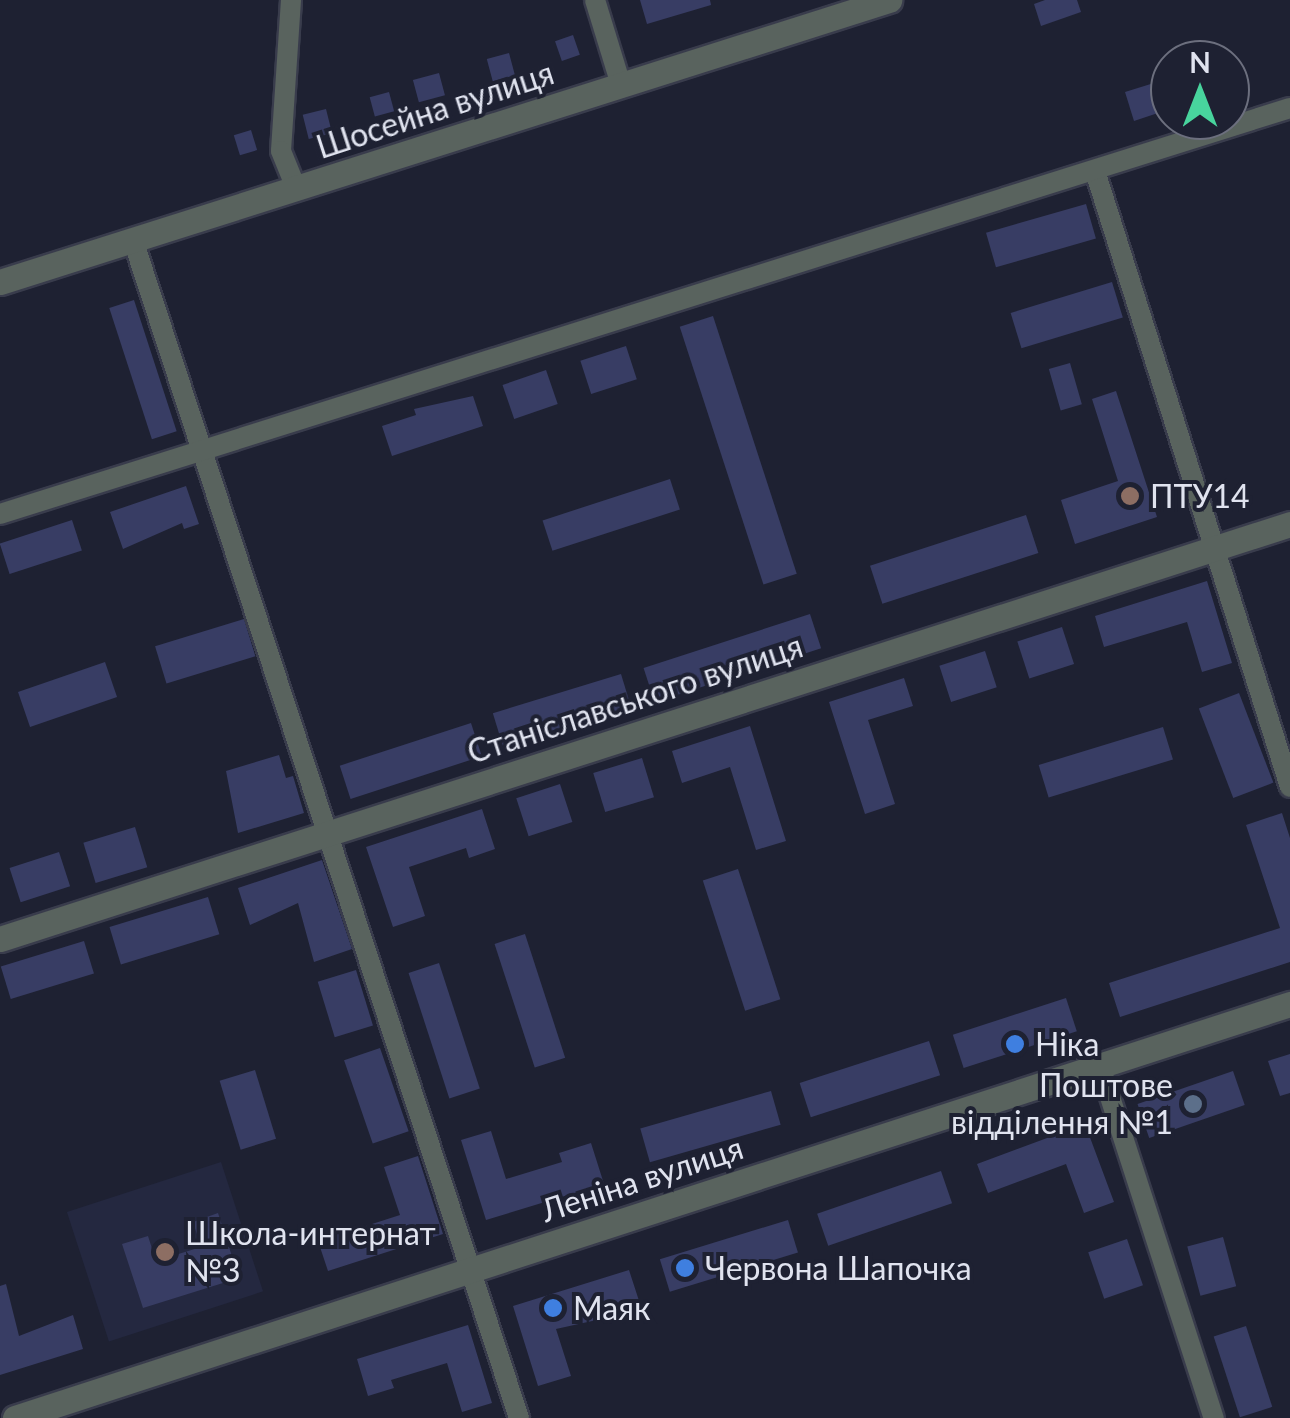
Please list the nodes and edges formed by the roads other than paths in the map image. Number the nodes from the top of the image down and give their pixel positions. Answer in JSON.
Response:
{"nodes":[{"id":1,"x":290,"y":0,"type":"edge"},
{"id":2,"x":596,"y":0,"type":"edge"},
{"id":3,"x":890,"y":0,"type":"edge"},
{"id":4,"x":622,"y":85,"type":"junction"},
{"id":5,"x":1290,"y":108,"type":"edge"},
{"id":6,"x":1095,"y":171,"type":"junction"},
{"id":7,"x":296,"y":188,"type":"junction"},
{"id":8,"x":134,"y":240,"type":"junction"},
{"id":9,"x":0,"y":282,"type":"edge"},
{"id":10,"x":202,"y":451,"type":"junction"},
{"id":11,"x":0,"y":514,"type":"edge"},
{"id":12,"x":1290,"y":524,"type":"edge"},
{"id":13,"x":1212,"y":549,"type":"junction"},
{"id":14,"x":1290,"y":787,"type":"edge"},
{"id":15,"x":323,"y":833,"type":"junction"},
{"id":16,"x":0,"y":938,"type":"edge"},
{"id":17,"x":1290,"y":1004,"type":"edge"},
{"id":18,"x":1100,"y":1066,"type":"junction"},
{"id":19,"x":468,"y":1269,"type":"junction"},
{"id":20,"x":15,"y":1418,"type":"edge"},
{"id":21,"x":519,"y":1418,"type":"edge"},
{"id":22,"x":1214,"y":1418,"type":"edge"}],
"edges":[{"from":1,"to":7,"type":"street"},
{"from":2,"to":4,"type":"street"},
{"from":3,"to":4,"type":"street","name":"Шосейна вулиця"},
{"from":4,"to":7,"type":"street","name":"Шосейна вулиця"},
{"from":5,"to":6,"type":"street"},
{"from":6,"to":10,"type":"street"},
{"from":6,"to":13,"type":"street"},
{"from":7,"to":8,"type":"street","name":"Шосейна вулиця"},
{"from":8,"to":9,"type":"street","name":"Шосейна вулиця"},
{"from":8,"to":10,"type":"street"},
{"from":10,"to":11,"type":"street"},
{"from":10,"to":15,"type":"street"},
{"from":12,"to":13,"type":"street","name":"Станіславського вулиця"},
{"from":13,"to":14,"type":"street"},
{"from":13,"to":15,"type":"street","name":"Станіславського вулиця"},
{"from":15,"to":16,"type":"street","name":"Станіславського вулиця"},
{"from":15,"to":19,"type":"street"},
{"from":17,"to":18,"type":"street","name":"Леніна вулиця"},
{"from":18,"to":19,"type":"street","name":"Леніна вулиця"},
{"from":18,"to":22,"type":"street"},
{"from":19,"to":20,"type":"street","name":"Леніна вулиця"},
{"from":19,"to":21,"type":"street"}]}
